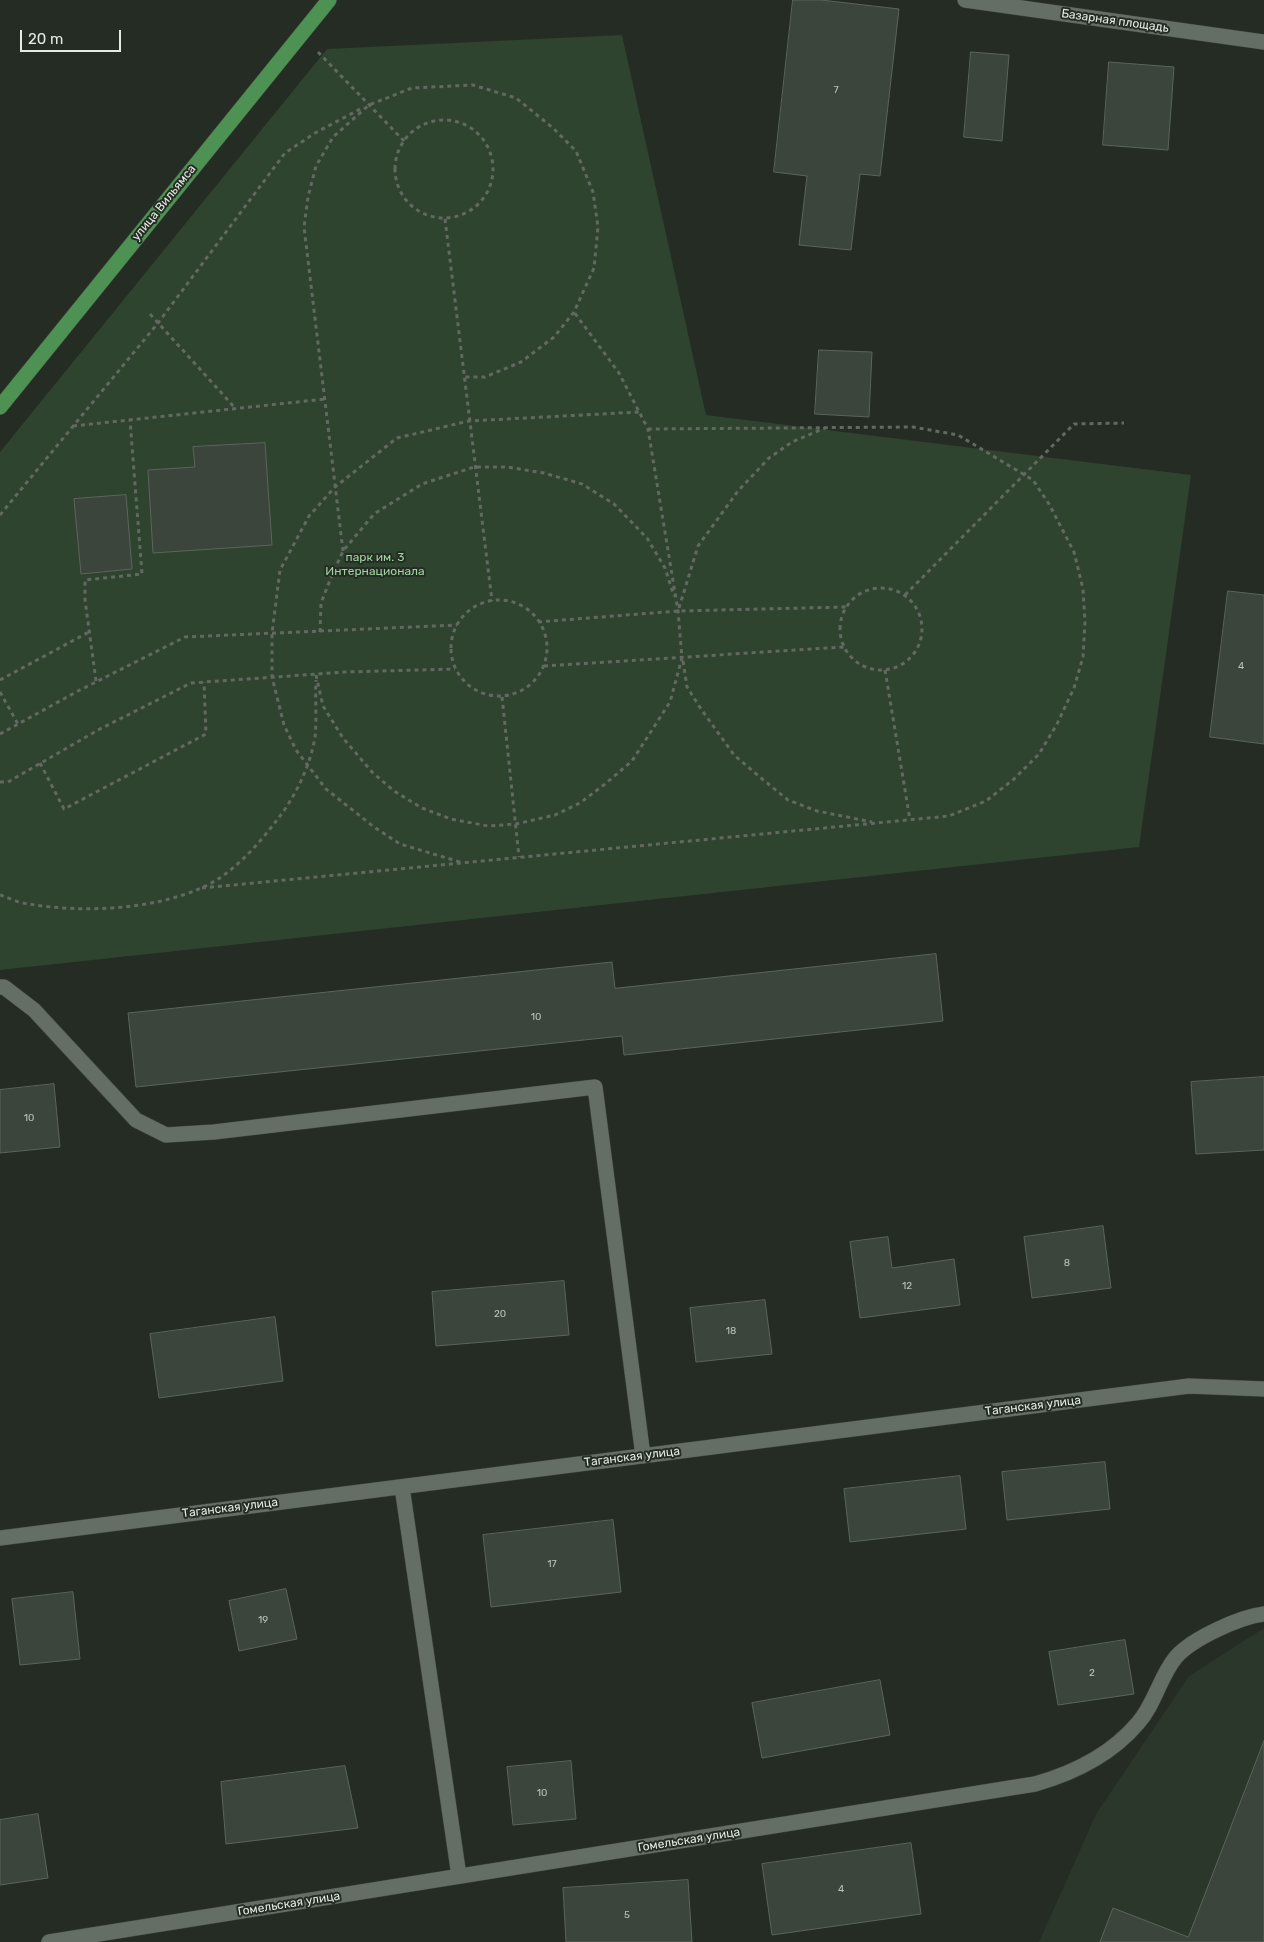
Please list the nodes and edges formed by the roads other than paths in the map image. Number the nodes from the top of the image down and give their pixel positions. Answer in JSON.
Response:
{"nodes":[{"id":1,"x":329,"y":0,"type":"edge"},
{"id":2,"x":966,"y":0,"type":"edge"},
{"id":3,"x":1264,"y":42,"type":"edge"},
{"id":4,"x":0,"y":406,"type":"edge"},
{"id":5,"x":0,"y":987,"type":"edge"},
{"id":6,"x":1264,"y":1389,"type":"edge"},
{"id":7,"x":643,"y":1456,"type":"junction"},
{"id":8,"x":402,"y":1487,"type":"junction"},
{"id":9,"x":0,"y":1538,"type":"edge"},
{"id":10,"x":1264,"y":1614,"type":"edge"},
{"id":11,"x":459,"y":1876,"type":"junction"},
{"id":12,"x":49,"y":1942,"type":"edge"}],
"edges":[{"from":1,"to":4,"type":"main road","name":"улица Вильямса"},
{"from":2,"to":3,"type":"street","name":"Базарная площадь"},
{"from":5,"to":7,"type":"street"},
{"from":6,"to":7,"type":"street","name":"Таганская улица"},
{"from":7,"to":8,"type":"street","name":"Таганская улица"},
{"from":8,"to":9,"type":"street","name":"Таганская улица"},
{"from":8,"to":11,"type":"street"},
{"from":10,"to":11,"type":"street","name":"Гомельская улица"},
{"from":11,"to":12,"type":"street","name":"Гомельская улица"}]}
